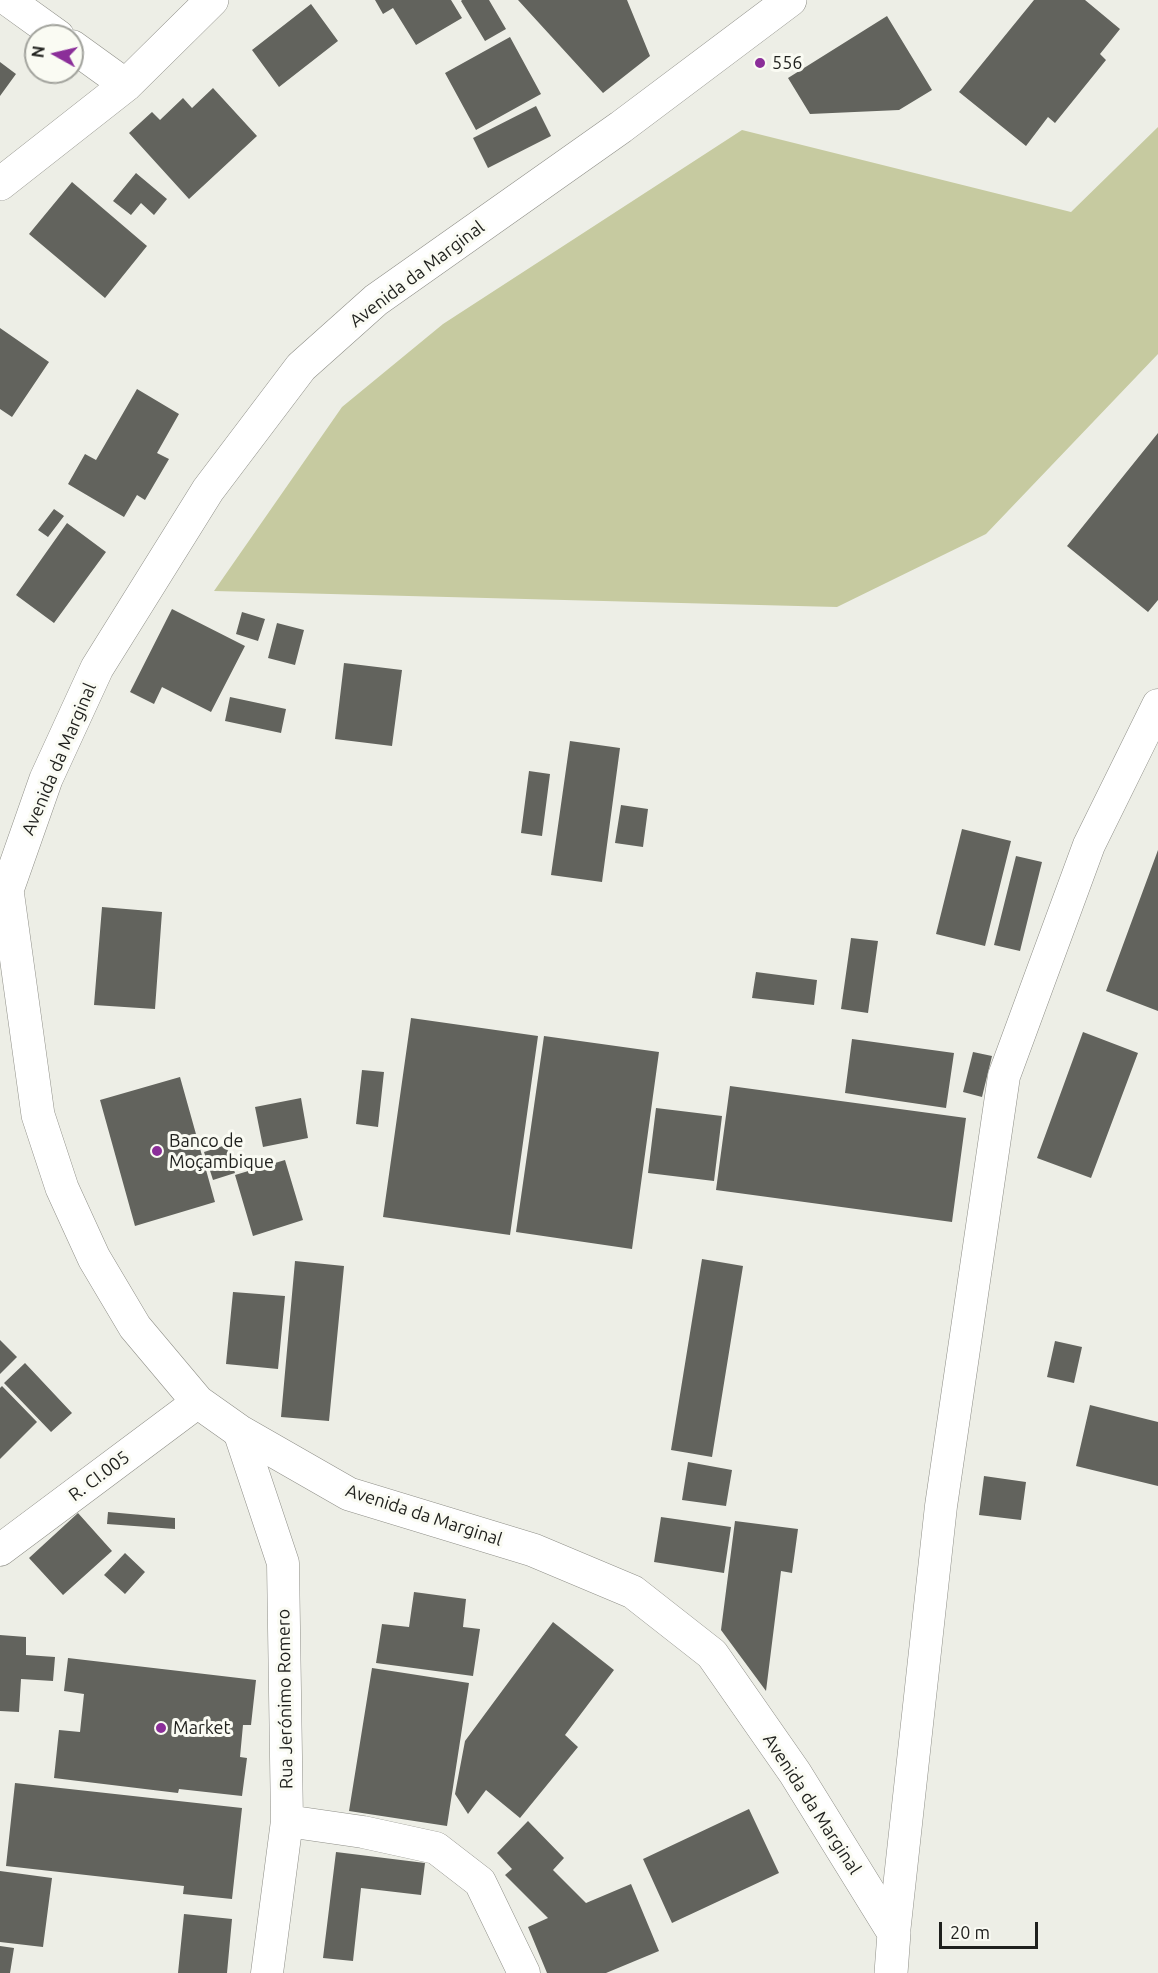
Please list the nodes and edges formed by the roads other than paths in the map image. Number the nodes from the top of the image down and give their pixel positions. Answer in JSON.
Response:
{"nodes":[{"id":1,"x":8,"y":0,"type":"edge"},
{"id":2,"x":212,"y":0,"type":"edge"},
{"id":3,"x":790,"y":0,"type":"edge"},
{"id":4,"x":41,"y":24,"type":"edge"},
{"id":5,"x":84,"y":55,"type":"edge"},
{"id":6,"x":126,"y":85,"type":"junction"},
{"id":7,"x":0,"y":184,"type":"edge"},
{"id":8,"x":1158,"y":705,"type":"edge"},
{"id":9,"x":4,"y":889,"type":"edge"},
{"id":10,"x":198,"y":1402,"type":"junction"},
{"id":11,"x":239,"y":1431,"type":"junction"},
{"id":12,"x":0,"y":1550,"type":"edge"},
{"id":13,"x":287,"y":1821,"type":"junction"},
{"id":14,"x":894,"y":1933,"type":"junction"},
{"id":15,"x":267,"y":1973,"type":"edge"},
{"id":16,"x":524,"y":1973,"type":"edge"},
{"id":17,"x":891,"y":1973,"type":"edge"}],
"edges":[{"from":1,"to":4,"type":"street"},
{"from":2,"to":6,"type":"street"},
{"from":3,"to":9,"type":"street","name":"Avenida da Marginal"},
{"from":5,"to":6,"type":"street"},
{"from":6,"to":7,"type":"street"},
{"from":8,"to":14,"type":"street"},
{"from":9,"to":10,"type":"street","name":"Avenida da Marginal"},
{"from":10,"to":11,"type":"street","name":"Avenida da Marginal"},
{"from":10,"to":12,"type":"street","name":"R. CI.005"},
{"from":11,"to":13,"type":"street","name":"Rua Jerónimo Romero"},
{"from":11,"to":14,"type":"street","name":"Avenida da Marginal"},
{"from":13,"to":15,"type":"street","name":"Rua Jerónimo Romero"},
{"from":13,"to":16,"type":"street"},
{"from":14,"to":17,"type":"street"}]}
